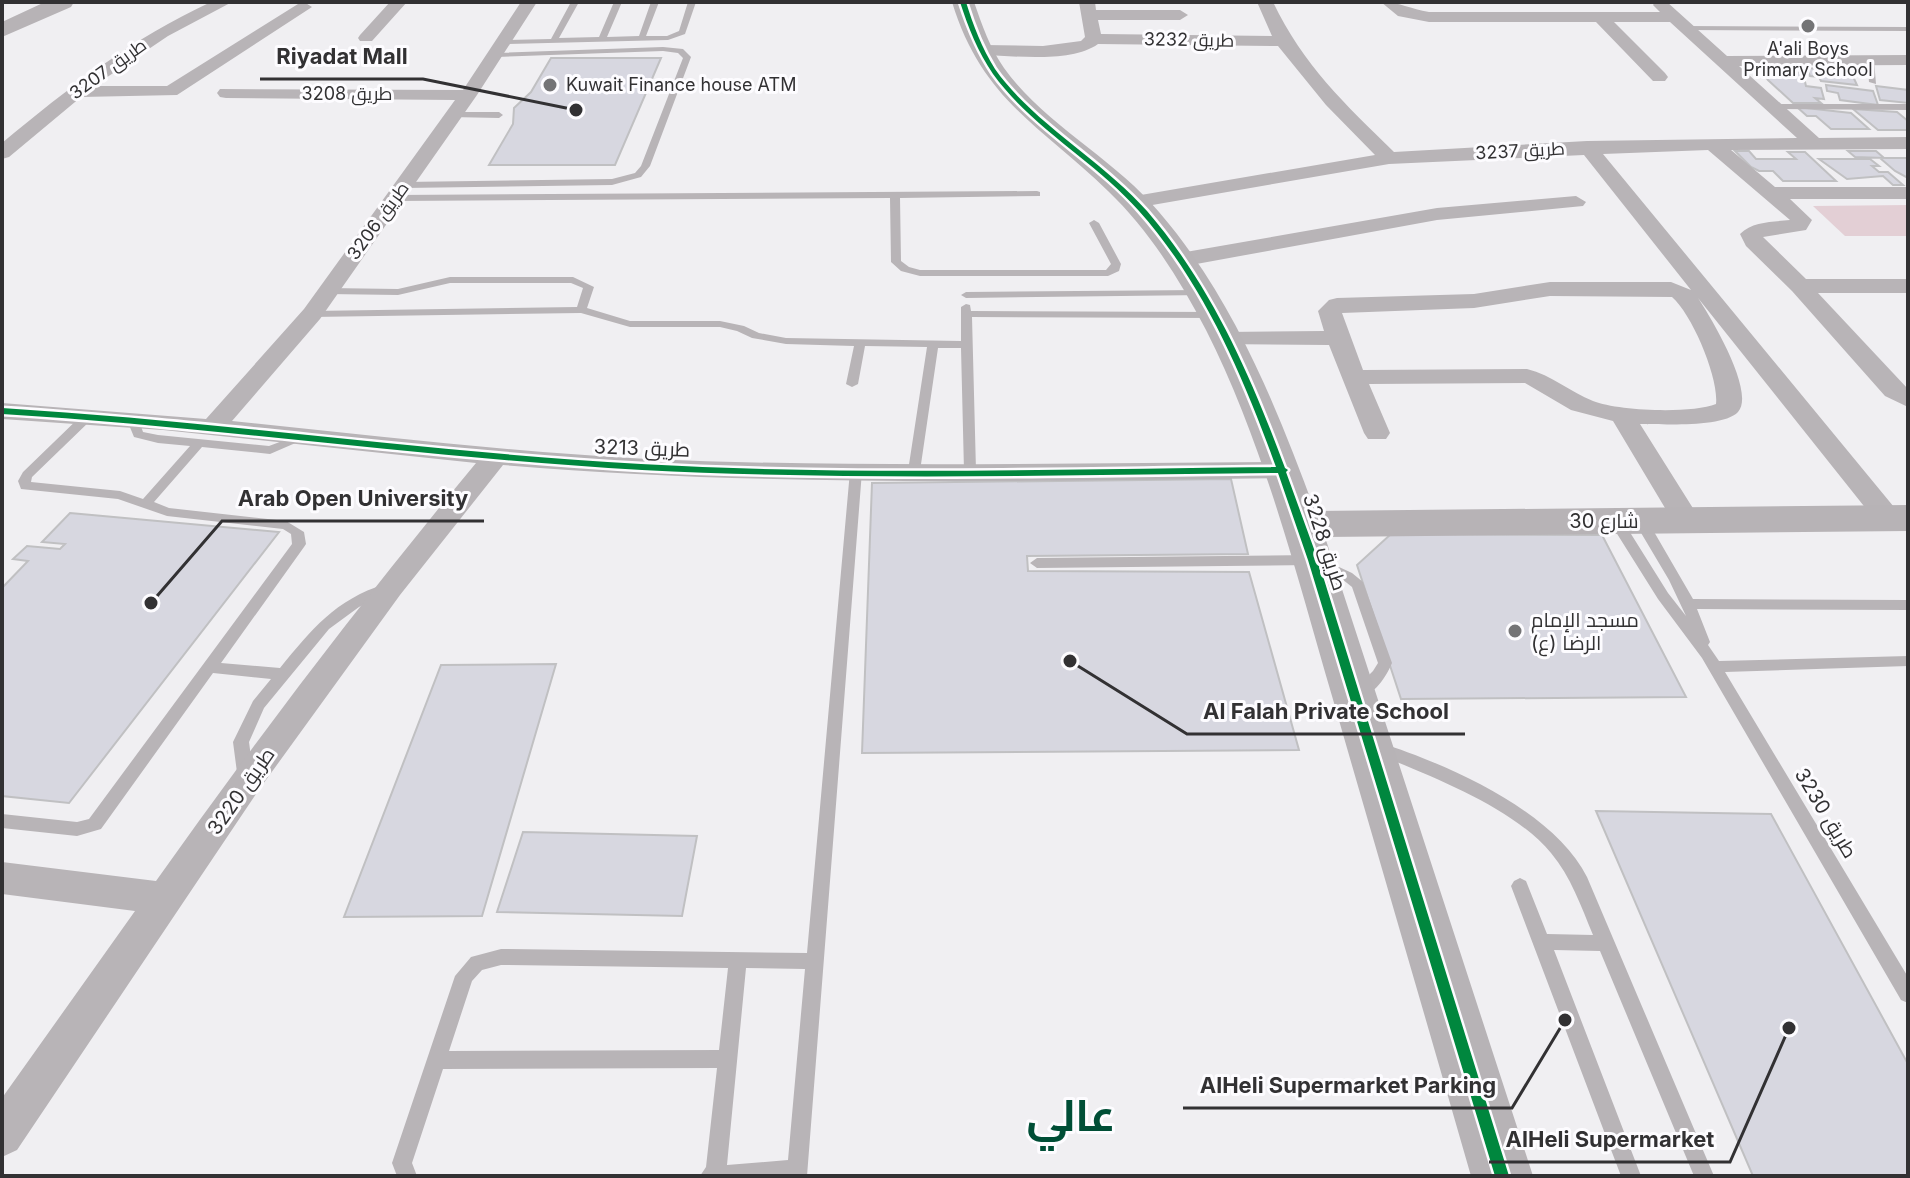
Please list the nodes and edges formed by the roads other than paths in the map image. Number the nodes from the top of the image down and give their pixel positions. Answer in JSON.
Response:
{"nodes":[{"id":1,"x":32,"y":2,"type":"edge"},
{"id":2,"x":63,"y":2,"type":"edge"},
{"id":3,"x":224,"y":2,"type":"edge"},
{"id":4,"x":399,"y":2,"type":"edge"},
{"id":5,"x":529,"y":2,"type":"edge"},
{"id":6,"x":575,"y":2,"type":"edge"},
{"id":7,"x":618,"y":2,"type":"edge"},
{"id":8,"x":655,"y":2,"type":"edge"},
{"id":9,"x":692,"y":2,"type":"edge"},
{"id":10,"x":963,"y":2,"type":"edge"},
{"id":11,"x":1265,"y":2,"type":"edge"},
{"id":12,"x":1389,"y":2,"type":"edge"},
{"id":13,"x":1521,"y":2,"type":"edge"},
{"id":14,"x":1657,"y":2,"type":"edge"},
{"id":15,"x":304,"y":7,"type":"dead end"},
{"id":16,"x":1088,"y":9,"type":"edge"},
{"id":17,"x":2,"y":15,"type":"edge"},
{"id":18,"x":1180,"y":15,"type":"dead end"},
{"id":19,"x":1533,"y":17,"type":"junction"},
{"id":20,"x":1600,"y":17,"type":"junction"},
{"id":21,"x":1680,"y":23,"type":"junction"},
{"id":22,"x":1908,"y":29,"type":"edge"},
{"id":23,"x":2,"y":30,"type":"edge"},
{"id":24,"x":366,"y":38,"type":"dead end"},
{"id":25,"x":642,"y":38,"type":"junction"},
{"id":26,"x":1094,"y":39,"type":"junction"},
{"id":27,"x":602,"y":40,"type":"junction"},
{"id":28,"x":554,"y":41,"type":"junction"},
{"id":29,"x":1283,"y":41,"type":"junction"},
{"id":30,"x":500,"y":48,"type":"junction"},
{"id":31,"x":984,"y":50,"type":"junction"},
{"id":32,"x":1870,"y":60,"type":"junction"},
{"id":33,"x":1908,"y":60,"type":"edge"},
{"id":34,"x":1723,"y":61,"type":"junction"},
{"id":35,"x":1659,"y":77,"type":"dead end"},
{"id":36,"x":1873,"y":82,"type":"dead end"},
{"id":37,"x":73,"y":92,"type":"junction"},
{"id":38,"x":226,"y":93,"type":"dead end"},
{"id":39,"x":460,"y":105,"type":"junction"},
{"id":40,"x":1775,"y":107,"type":"junction"},
{"id":41,"x":1908,"y":107,"type":"edge"},
{"id":42,"x":502,"y":111,"type":"dead end"},
{"id":43,"x":1814,"y":143,"type":"junction"},
{"id":44,"x":1908,"y":143,"type":"edge"},
{"id":45,"x":1713,"y":144,"type":"junction"},
{"id":46,"x":1587,"y":147,"type":"junction"},
{"id":47,"x":2,"y":153,"type":"edge"},
{"id":48,"x":1389,"y":158,"type":"junction"},
{"id":49,"x":400,"y":191,"type":"junction"},
{"id":50,"x":1771,"y":193,"type":"junction"},
{"id":51,"x":1908,"y":193,"type":"edge"},
{"id":52,"x":1037,"y":194,"type":"dead end"},
{"id":53,"x":895,"y":195,"type":"junction"},
{"id":54,"x":1135,"y":202,"type":"junction"},
{"id":55,"x":1576,"y":202,"type":"dead end"},
{"id":56,"x":1094,"y":223,"type":"dead end"},
{"id":57,"x":965,"y":274,"type":"junction"},
{"id":58,"x":1800,"y":286,"type":"junction"},
{"id":59,"x":1908,"y":286,"type":"edge"},
{"id":60,"x":328,"y":291,"type":"junction"},
{"id":61,"x":966,"y":295,"type":"junction"},
{"id":62,"x":1205,"y":302,"type":"junction"},
{"id":63,"x":581,"y":310,"type":"junction"},
{"id":64,"x":312,"y":314,"type":"junction"},
{"id":65,"x":967,"y":314,"type":"junction"},
{"id":66,"x":1340,"y":338,"type":"junction"},
{"id":67,"x":860,"y":344,"type":"junction"},
{"id":68,"x":933,"y":345,"type":"junction"},
{"id":69,"x":968,"y":345,"type":"junction"},
{"id":70,"x":1353,"y":377,"type":"junction"},
{"id":71,"x":852,"y":384,"type":"dead end"},
{"id":72,"x":1908,"y":399,"type":"edge"},
{"id":73,"x":2,"y":411,"type":"edge"},
{"id":74,"x":1621,"y":414,"type":"junction"},
{"id":75,"x":88,"y":416,"type":"junction"},
{"id":76,"x":1377,"y":433,"type":"dead end"},
{"id":77,"x":205,"y":436,"type":"junction"},
{"id":78,"x":495,"y":458,"type":"junction"},
{"id":79,"x":1283,"y":470,"type":"junction"},
{"id":80,"x":856,"y":471,"type":"junction"},
{"id":81,"x":914,"y":471,"type":"junction"},
{"id":82,"x":970,"y":471,"type":"junction"},
{"id":83,"x":145,"y":504,"type":"junction"},
{"id":84,"x":1628,"y":521,"type":"junction"},
{"id":85,"x":1687,"y":521,"type":"junction"},
{"id":86,"x":1900,"y":521,"type":"edge"},
{"id":87,"x":1306,"y":542,"type":"junction"},
{"id":88,"x":1037,"y":563,"type":"dead end"},
{"id":89,"x":389,"y":588,"type":"junction"},
{"id":90,"x":1690,"y":604,"type":"junction"},
{"id":91,"x":1908,"y":605,"type":"edge"},
{"id":92,"x":1711,"y":660,"type":"junction"},
{"id":93,"x":1908,"y":661,"type":"edge"},
{"id":94,"x":208,"y":667,"type":"junction"},
{"id":95,"x":282,"y":674,"type":"junction"},
{"id":96,"x":1368,"y":743,"type":"junction"},
{"id":97,"x":246,"y":781,"type":"junction"},
{"id":98,"x":2,"y":821,"type":"edge"},
{"id":99,"x":2,"y":878,"type":"edge"},
{"id":100,"x":1520,"y":886,"type":"dead end"},
{"id":101,"x":165,"y":898,"type":"junction"},
{"id":102,"x":1544,"y":942,"type":"junction"},
{"id":103,"x":1606,"y":943,"type":"junction"},
{"id":104,"x":738,"y":960,"type":"junction"},
{"id":105,"x":815,"y":961,"type":"junction"},
{"id":106,"x":1908,"y":994,"type":"edge"},
{"id":107,"x":727,"y":1059,"type":"junction"},
{"id":108,"x":437,"y":1060,"type":"junction"},
{"id":109,"x":2,"y":1135,"type":"edge"},
{"id":110,"x":797,"y":1173,"type":"edge"},
{"id":111,"x":407,"y":1176,"type":"edge"},
{"id":112,"x":713,"y":1176,"type":"edge"},
{"id":113,"x":1502,"y":1176,"type":"edge"},
{"id":114,"x":1631,"y":1176,"type":"edge"},
{"id":115,"x":1704,"y":1176,"type":"edge"}],
"edges":[{"from":1,"to":17,"type":"street"},
{"from":2,"to":23,"type":"street"},
{"from":3,"to":37,"type":"street","name":"طريق 3207"},
{"from":4,"to":24,"type":"street"},
{"from":5,"to":30,"type":"street","name":"طريق 3206"},
{"from":6,"to":28,"type":"lane"},
{"from":7,"to":27,"type":"lane"},
{"from":8,"to":25,"type":"lane"},
{"from":9,"to":25,"type":"lane"},
{"from":10,"to":31,"type":"street","name":"طريق 3228"},
{"from":11,"to":29,"type":"street"},
{"from":12,"to":19,"type":"street"},
{"from":13,"to":19,"type":"street"},
{"from":14,"to":21,"type":"street"},
{"from":15,"to":37,"type":"street"},
{"from":16,"to":18,"type":"street"},
{"from":16,"to":26,"type":"street"},
{"from":19,"to":20,"type":"street"},
{"from":20,"to":21,"type":"street"},
{"from":20,"to":35,"type":"street"},
{"from":21,"to":22,"type":"lane"},
{"from":21,"to":34,"type":"street"},
{"from":25,"to":27,"type":"lane"},
{"from":26,"to":29,"type":"street","name":"طريق 3232"},
{"from":26,"to":31,"type":"street","name":"طريق 3232"},
{"from":27,"to":28,"type":"lane"},
{"from":28,"to":30,"type":"lane"},
{"from":29,"to":48,"type":"street"},
{"from":30,"to":39,"type":"street","name":"طريق 3206"},
{"from":30,"to":49,"type":"lane"},
{"from":31,"to":54,"type":"street","name":"طريق 3228"},
{"from":32,"to":33,"type":"street"},
{"from":32,"to":34,"type":"street"},
{"from":32,"to":36,"type":"lane"},
{"from":34,"to":40,"type":"street"},
{"from":37,"to":47,"type":"street","name":"طريق 3207"},
{"from":38,"to":39,"type":"street","name":"طريق 3208"},
{"from":39,"to":42,"type":"lane"},
{"from":39,"to":49,"type":"street","name":"طريق 3206"},
{"from":40,"to":41,"type":"lane"},
{"from":40,"to":43,"type":"street"},
{"from":43,"to":44,"type":"street","name":"طريق 3237"},
{"from":43,"to":45,"type":"street","name":"طريق 3237"},
{"from":45,"to":46,"type":"street","name":"طريق 3237"},
{"from":45,"to":50,"type":"street"},
{"from":46,"to":48,"type":"street","name":"طريق 3237"},
{"from":46,"to":86,"type":"street"},
{"from":48,"to":54,"type":"street","name":"طريق 3237"},
{"from":49,"to":53,"type":"lane"},
{"from":49,"to":60,"type":"street","name":"طريق 3206"},
{"from":50,"to":51,"type":"street"},
{"from":50,"to":58,"type":"street"},
{"from":52,"to":53,"type":"lane"},
{"from":53,"to":57,"type":"lane"},
{"from":54,"to":62,"type":"street","name":"طريق 3228"},
{"from":55,"to":62,"type":"street"},
{"from":56,"to":57,"type":"lane"},
{"from":57,"to":61,"type":"lane"},
{"from":58,"to":59,"type":"street"},
{"from":58,"to":72,"type":"street"},
{"from":60,"to":63,"type":"lane"},
{"from":60,"to":64,"type":"street","name":"طريق 3206"},
{"from":61,"to":62,"type":"lane"},
{"from":61,"to":65,"type":"lane"},
{"from":62,"to":65,"type":"lane"},
{"from":62,"to":66,"type":"street"},
{"from":62,"to":79,"type":"street","name":"طريق 3228"},
{"from":63,"to":64,"type":"lane"},
{"from":63,"to":67,"type":"lane"},
{"from":64,"to":77,"type":"street","name":"طريق 3206"},
{"from":65,"to":69,"type":"lane"},
{"from":66,"to":70,"type":"street"},
{"from":66,"to":74,"type":"street"},
{"from":67,"to":68,"type":"lane"},
{"from":67,"to":71,"type":"lane"},
{"from":68,"to":69,"type":"lane"},
{"from":68,"to":81,"type":"lane"},
{"from":69,"to":82,"type":"lane"},
{"from":70,"to":74,"type":"street"},
{"from":70,"to":76,"type":"street"},
{"from":73,"to":75,"type":"street","name":"طريق 3213"},
{"from":74,"to":85,"type":"street"},
{"from":75,"to":77,"type":"street","name":"طريق 3213"},
{"from":75,"to":83,"type":"lane"},
{"from":77,"to":78,"type":"street","name":"طريق 3213"},
{"from":77,"to":83,"type":"lane"},
{"from":78,"to":80,"type":"street","name":"طريق 3213"},
{"from":78,"to":89,"type":"street","name":"طريق 3220"},
{"from":79,"to":82,"type":"street","name":"طريق 3213"},
{"from":79,"to":87,"type":"street","name":"طريق 3228"},
{"from":80,"to":81,"type":"street","name":"طريق 3213"},
{"from":80,"to":105,"type":"lane"},
{"from":81,"to":82,"type":"street","name":"طريق 3213"},
{"from":83,"to":94,"type":"lane"},
{"from":84,"to":85,"type":"street","name":"شارع 30"},
{"from":84,"to":87,"type":"street","name":"شارع 30"},
{"from":84,"to":90,"type":"lane","name":"طريق 3230"},
{"from":84,"to":92,"type":"lane","name":"طريق 3230"},
{"from":85,"to":86,"type":"street","name":"شارع 30"},
{"from":87,"to":88,"type":"lane"},
{"from":87,"to":96,"type":"street","name":"طريق 3228"},
{"from":89,"to":95,"type":"lane"},
{"from":89,"to":97,"type":"street","name":"طريق 3220"},
{"from":90,"to":91,"type":"lane"},
{"from":90,"to":92,"type":"lane","name":"طريق 3230"},
{"from":92,"to":93,"type":"lane"},
{"from":92,"to":106,"type":"lane","name":"طريق 3230"},
{"from":94,"to":95,"type":"lane"},
{"from":94,"to":98,"type":"lane"},
{"from":95,"to":97,"type":"lane"},
{"from":96,"to":103,"type":"lane"},
{"from":96,"to":113,"type":"street","name":"طريق 3228"},
{"from":97,"to":101,"type":"street","name":"طريق 3220"},
{"from":99,"to":101,"type":"street"},
{"from":100,"to":102,"type":"lane"},
{"from":101,"to":109,"type":"street","name":"طريق 3220"},
{"from":102,"to":103,"type":"lane"},
{"from":102,"to":114,"type":"lane"},
{"from":103,"to":115,"type":"lane"},
{"from":104,"to":105,"type":"lane"},
{"from":104,"to":107,"type":"lane"},
{"from":104,"to":108,"type":"lane"},
{"from":105,"to":110,"type":"lane"},
{"from":107,"to":108,"type":"lane"},
{"from":107,"to":112,"type":"lane"},
{"from":108,"to":111,"type":"lane"},
{"from":110,"to":112,"type":"lane"}]}
